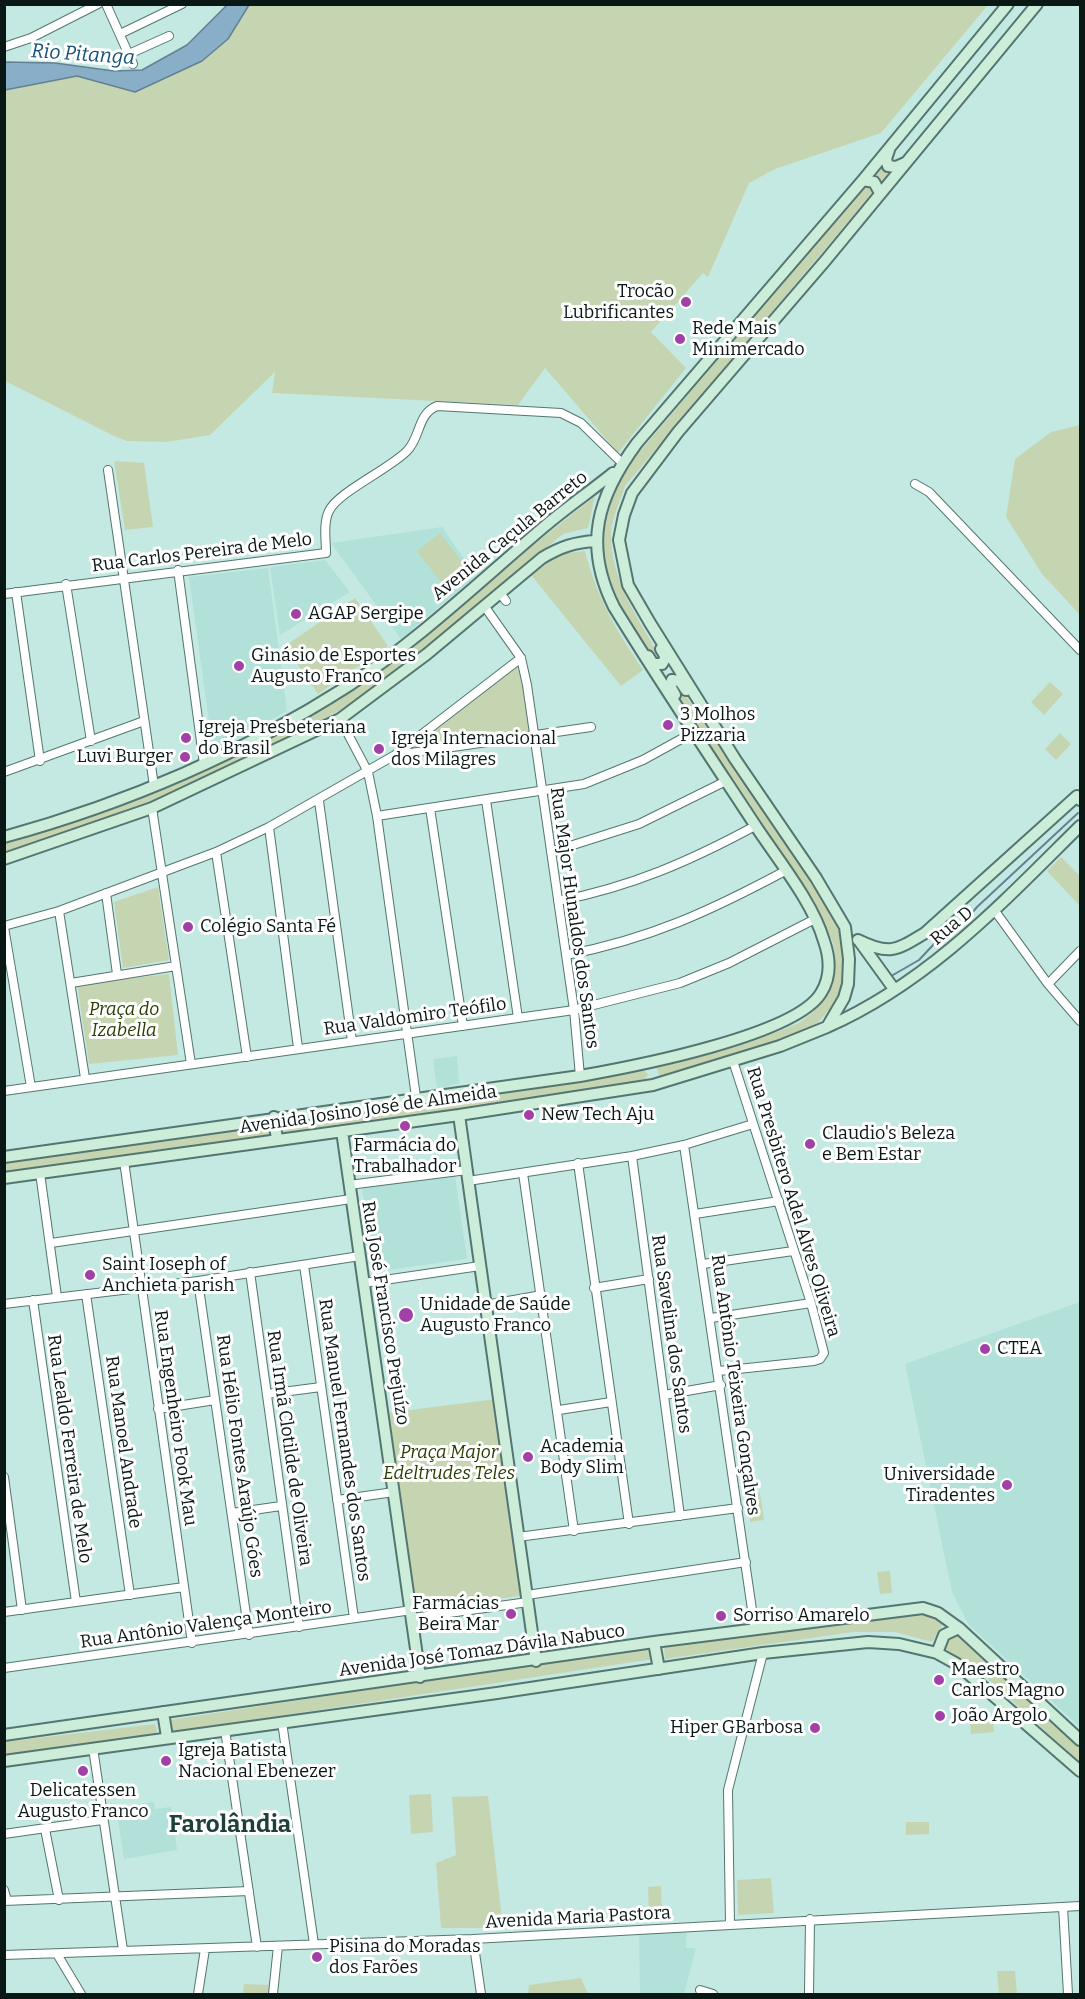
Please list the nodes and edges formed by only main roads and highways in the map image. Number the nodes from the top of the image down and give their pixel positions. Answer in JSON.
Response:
{"nodes":[{"id":1,"x":1008,"y":4,"type":"edge"},
{"id":2,"x":1037,"y":4,"type":"edge"},
{"id":3,"x":889,"y":149,"type":"junction"},
{"id":4,"x":909,"y":161,"type":"junction"},
{"id":5,"x":863,"y":180,"type":"junction"},
{"id":6,"x":880,"y":193,"type":"junction"},
{"id":7,"x":621,"y":465,"type":"junction"},
{"id":8,"x":596,"y":541,"type":"junction"},
{"id":9,"x":640,"y":607,"type":"junction"},
{"id":10,"x":625,"y":625,"type":"junction"},
{"id":11,"x":712,"y":721,"type":"junction"},
{"id":12,"x":694,"y":732,"type":"junction"},
{"id":13,"x":249,"y":741,"type":"junction"},
{"id":14,"x":259,"y":759,"type":"junction"},
{"id":15,"x":1079,"y":796,"type":"edge"},
{"id":16,"x":1080,"y":826,"type":"edge"},
{"id":17,"x":4,"y":837,"type":"edge"},
{"id":18,"x":4,"y":859,"type":"edge"},
{"id":19,"x":845,"y":927,"type":"junction"},
{"id":20,"x":858,"y":940,"type":"junction"},
{"id":21,"x":894,"y":989,"type":"junction"},
{"id":22,"x":827,"y":1027,"type":"junction"},
{"id":23,"x":733,"y":1061,"type":"joint"},
{"id":24,"x":648,"y":1064,"type":"junction"},
{"id":25,"x":653,"y":1084,"type":"junction"},
{"id":26,"x":459,"y":1115,"type":"junction"},
{"id":27,"x":274,"y":1117,"type":"junction"},
{"id":28,"x":342,"y":1131,"type":"junction"},
{"id":29,"x":277,"y":1140,"type":"junction"},
{"id":30,"x":4,"y":1157,"type":"edge"},
{"id":31,"x":4,"y":1178,"type":"edge"},
{"id":32,"x":958,"y":1628,"type":"junction"},
{"id":33,"x":654,"y":1642,"type":"junction"},
{"id":34,"x":937,"y":1653,"type":"junction"},
{"id":35,"x":536,"y":1660,"type":"junction"},
{"id":36,"x":659,"y":1669,"type":"junction"},
{"id":37,"x":420,"y":1677,"type":"junction"},
{"id":38,"x":163,"y":1712,"type":"junction"},
{"id":39,"x":4,"y":1735,"type":"edge"},
{"id":40,"x":167,"y":1737,"type":"junction"},
{"id":41,"x":1080,"y":1740,"type":"edge"},
{"id":42,"x":4,"y":1761,"type":"edge"},
{"id":43,"x":1080,"y":1771,"type":"edge"}],
"edges":[{"from":1,"to":3,"type":"main road"},
{"from":2,"to":4,"type":"main road"},
{"from":3,"to":4,"type":"main road"},
{"from":3,"to":5,"type":"main road"},
{"from":4,"to":6,"type":"main road"},
{"from":5,"to":6,"type":"main road"},
{"from":5,"to":7,"type":"main road"},
{"from":6,"to":9,"type":"main road"},
{"from":7,"to":8,"type":"main road"},
{"from":7,"to":13,"type":"main road","name":"Avenida Caçula Barreto"},
{"from":8,"to":10,"type":"main road"},
{"from":8,"to":14,"type":"main road","name":"Avenida Caçula Barreto"},
{"from":9,"to":10,"type":"main road"},
{"from":9,"to":11,"type":"main road"},
{"from":10,"to":12,"type":"main road"},
{"from":11,"to":12,"type":"main road"},
{"from":11,"to":19,"type":"main road"},
{"from":12,"to":24,"type":"main road","name":"Avenida Josino José de Almeida"},
{"from":13,"to":14,"type":"main road"},
{"from":13,"to":17,"type":"main road","name":"Avenida Caçula Barreto"},
{"from":14,"to":18,"type":"main road","name":"Avenida Caçula Barreto"},
{"from":15,"to":20,"type":"main road"},
{"from":16,"to":21,"type":"main road","name":"Rua D"},
{"from":19,"to":20,"type":"main road"},
{"from":19,"to":22,"type":"main road"},
{"from":20,"to":21,"type":"main road"},
{"from":21,"to":22,"type":"main road","name":"Rua D"},
{"from":22,"to":23,"type":"main road","name":"Rua D"},
{"from":23,"to":25,"type":"main road","name":"Avenida Josino José de Almeida"},
{"from":24,"to":25,"type":"main road"},
{"from":24,"to":27,"type":"main road","name":"Avenida Josino José de Almeida"},
{"from":25,"to":26,"type":"main road","name":"Avenida Josino José de Almeida"},
{"from":26,"to":28,"type":"main road","name":"Avenida Josino José de Almeida"},
{"from":26,"to":35,"type":"main road"},
{"from":27,"to":29,"type":"main road"},
{"from":27,"to":30,"type":"main road","name":"Avenida Josino José de Almeida"},
{"from":28,"to":29,"type":"main road","name":"Avenida Josino José de Almeida"},
{"from":28,"to":37,"type":"main road","name":"Rua José Francisco Prejuízo"},
{"from":29,"to":31,"type":"main road","name":"Avenida Josino José de Almeida"},
{"from":32,"to":33,"type":"main road","name":"Avenida José Tomaz Dávila Nabuco"},
{"from":32,"to":34,"type":"main road"},
{"from":32,"to":41,"type":"main road","name":"Avenida José Tomaz Dávila Nabuco"},
{"from":33,"to":35,"type":"main road","name":"Avenida José Tomaz Dávila Nabuco"},
{"from":33,"to":36,"type":"main road"},
{"from":34,"to":36,"type":"main road"},
{"from":34,"to":43,"type":"main road"},
{"from":35,"to":37,"type":"main road","name":"Avenida José Tomaz Dávila Nabuco"},
{"from":36,"to":40,"type":"main road"},
{"from":37,"to":38,"type":"main road","name":"Avenida José Tomaz Dávila Nabuco"},
{"from":38,"to":39,"type":"main road","name":"Avenida José Tomaz Dávila Nabuco"},
{"from":38,"to":40,"type":"main road"},
{"from":40,"to":42,"type":"main road"}]}
